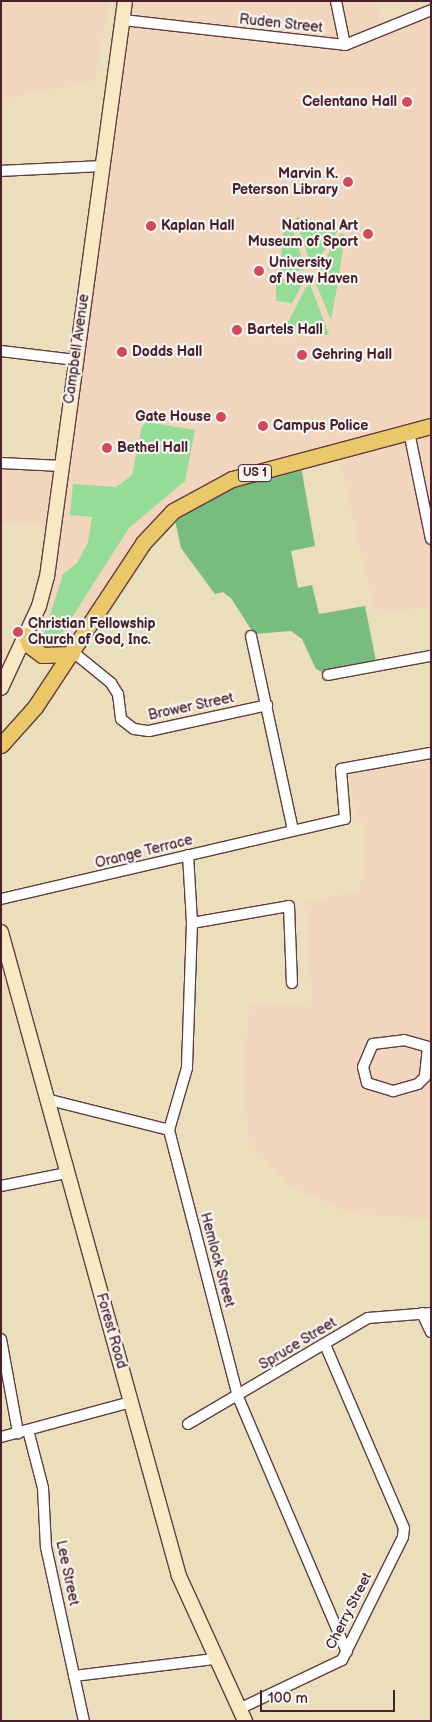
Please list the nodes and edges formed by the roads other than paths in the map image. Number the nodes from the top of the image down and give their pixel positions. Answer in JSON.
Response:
{"nodes":[{"id":1,"x":125,"y":1,"type":"edge"},
{"id":2,"x":336,"y":1,"type":"edge"},
{"id":3,"x":431,"y":10,"type":"edge"},
{"id":4,"x":123,"y":20,"type":"junction"},
{"id":5,"x":345,"y":45,"type":"junction"},
{"id":6,"x":104,"y":166,"type":"junction"},
{"id":7,"x":1,"y":171,"type":"edge"},
{"id":8,"x":1,"y":351,"type":"edge"},
{"id":9,"x":75,"y":360,"type":"junction"},
{"id":10,"x":431,"y":426,"type":"edge"},
{"id":11,"x":408,"y":432,"type":"junction"},
{"id":12,"x":1,"y":463,"type":"edge"},
{"id":13,"x":62,"y":466,"type":"junction"},
{"id":14,"x":431,"y":539,"type":"edge"},
{"id":15,"x":25,"y":635,"type":"junction"},
{"id":16,"x":251,"y":636,"type":"dead end"},
{"id":17,"x":72,"y":653,"type":"junction"},
{"id":18,"x":431,"y":656,"type":"edge"},
{"id":19,"x":328,"y":675,"type":"dead end"},
{"id":20,"x":1,"y":688,"type":"edge"},
{"id":21,"x":267,"y":705,"type":"junction"},
{"id":22,"x":1,"y":745,"type":"edge"},
{"id":23,"x":431,"y":752,"type":"edge"},
{"id":24,"x":293,"y":830,"type":"junction"},
{"id":25,"x":188,"y":855,"type":"junction"},
{"id":26,"x":1,"y":900,"type":"edge"},
{"id":27,"x":192,"y":923,"type":"junction"},
{"id":28,"x":1,"y":932,"type":"edge"},
{"id":29,"x":292,"y":983,"type":"dead end"},
{"id":30,"x":430,"y":1047,"type":"edge"},
{"id":31,"x":46,"y":1100,"type":"junction"},
{"id":32,"x":169,"y":1130,"type":"junction"},
{"id":33,"x":66,"y":1174,"type":"junction"},
{"id":34,"x":1,"y":1186,"type":"edge"},
{"id":35,"x":427,"y":1313,"type":"edge"},
{"id":36,"x":431,"y":1332,"type":"edge"},
{"id":37,"x":1,"y":1340,"type":"edge"},
{"id":38,"x":325,"y":1344,"type":"junction"},
{"id":39,"x":238,"y":1397,"type":"junction"},
{"id":40,"x":131,"y":1402,"type":"junction"},
{"id":41,"x":188,"y":1424,"type":"dead end"},
{"id":42,"x":23,"y":1431,"type":"junction"},
{"id":43,"x":1,"y":1437,"type":"edge"},
{"id":44,"x":347,"y":1652,"type":"junction"},
{"id":45,"x":214,"y":1659,"type":"junction"},
{"id":46,"x":74,"y":1676,"type":"junction"},
{"id":47,"x":242,"y":1715,"type":"edge"},
{"id":48,"x":84,"y":1721,"type":"edge"}],
"edges":[{"from":1,"to":4,"type":"main road","name":"Campbell Avenue"},
{"from":2,"to":5,"type":"street"},
{"from":3,"to":5,"type":"street","name":"Ruden Street"},
{"from":4,"to":5,"type":"street","name":"Ruden Street"},
{"from":4,"to":6,"type":"main road","name":"Campbell Avenue"},
{"from":6,"to":7,"type":"street"},
{"from":6,"to":9,"type":"main road","name":"Campbell Avenue"},
{"from":8,"to":9,"type":"street"},
{"from":9,"to":13,"type":"main road","name":"Campbell Avenue"},
{"from":10,"to":11,"type":"main road","number":"US 1"},
{"from":11,"to":14,"type":"street"},
{"from":11,"to":17,"type":"main road","number":"US 1"},
{"from":12,"to":13,"type":"street"},
{"from":13,"to":15,"type":"main road","name":"Campbell Avenue"},
{"from":15,"to":17,"type":"main road"},
{"from":15,"to":20,"type":"main road","name":"Campbell Avenue"},
{"from":16,"to":21,"type":"street"},
{"from":17,"to":21,"type":"street","name":"Brower Street"},
{"from":17,"to":22,"type":"main road","number":"US 1"},
{"from":18,"to":19,"type":"street"},
{"from":21,"to":24,"type":"street"},
{"from":23,"to":24,"type":"street","name":"Orange Terrace"},
{"from":24,"to":25,"type":"street","name":"Orange Terrace"},
{"from":25,"to":26,"type":"street","name":"Orange Terrace"},
{"from":25,"to":27,"type":"street"},
{"from":27,"to":29,"type":"street"},
{"from":27,"to":32,"type":"street"},
{"from":28,"to":31,"type":"main road","name":"Forest Road"},
{"from":30,"to":30,"type":"street"},
{"from":31,"to":32,"type":"street"},
{"from":31,"to":33,"type":"main road","name":"Forest Road"},
{"from":32,"to":39,"type":"street","name":"Hemlock Street"},
{"from":33,"to":34,"type":"street"},
{"from":33,"to":40,"type":"main road","name":"Forest Road"},
{"from":35,"to":36,"type":"street"},
{"from":35,"to":38,"type":"street","name":"Spruce Street"},
{"from":37,"to":42,"type":"street","name":"Lee Street"},
{"from":38,"to":39,"type":"street","name":"Spruce Street"},
{"from":38,"to":44,"type":"street","name":"Cherry Street"},
{"from":39,"to":41,"type":"street","name":"Spruce Street"},
{"from":39,"to":44,"type":"street","name":"Hemlock Street"},
{"from":40,"to":42,"type":"street"},
{"from":40,"to":45,"type":"main road","name":"Forest Road"},
{"from":42,"to":43,"type":"street"},
{"from":42,"to":46,"type":"street","name":"Lee Street"},
{"from":44,"to":47,"type":"street","name":"Cherry Street"},
{"from":45,"to":46,"type":"street"},
{"from":45,"to":47,"type":"main road","name":"Forest Road"},
{"from":46,"to":48,"type":"street","name":"Lee Street"}]}
